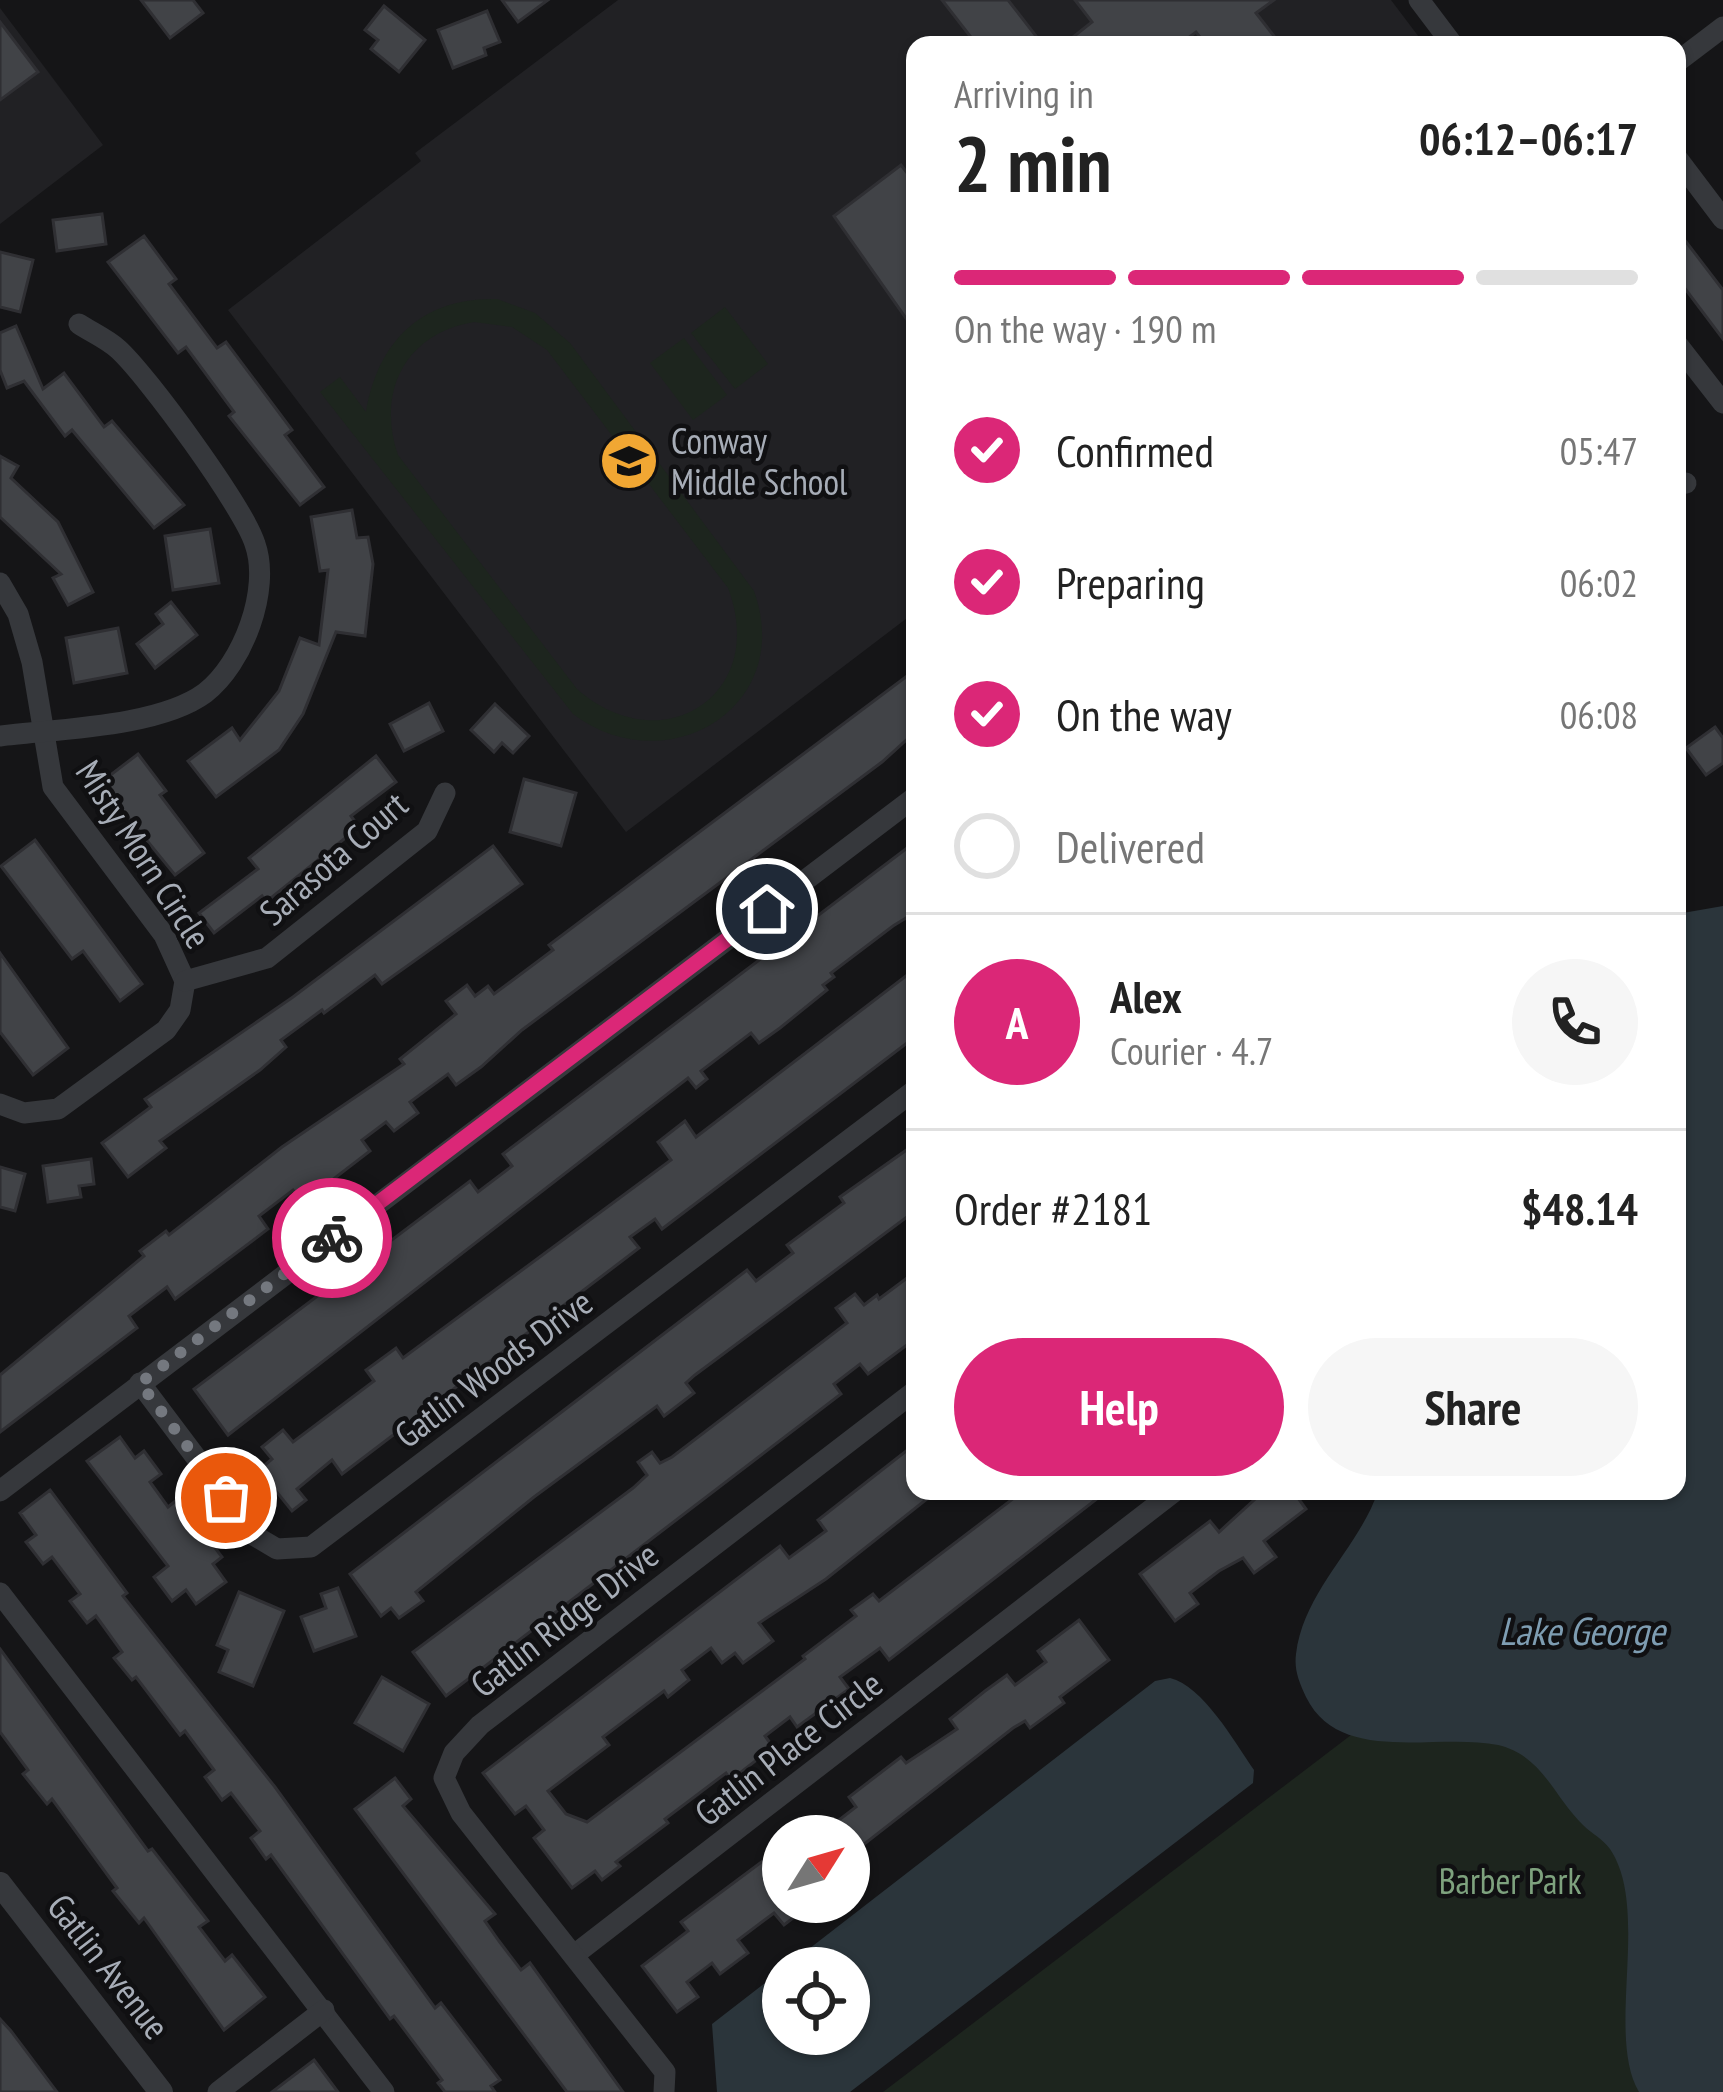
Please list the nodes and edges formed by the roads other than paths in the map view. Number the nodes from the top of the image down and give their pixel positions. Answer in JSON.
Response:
{"nodes":[{"id":1,"x":1419,"y":0,"type":"edge"},
{"id":2,"x":1723,"y":26,"type":"edge"},
{"id":3,"x":1447,"y":36,"type":"edge"},
{"id":4,"x":1686,"y":55,"type":"edge"},
{"id":5,"x":1686,"y":170,"type":"edge"},
{"id":6,"x":1723,"y":219,"type":"edge"},
{"id":7,"x":79,"y":324,"type":"dead end"},
{"id":8,"x":1686,"y":356,"type":"edge"},
{"id":9,"x":1723,"y":404,"type":"edge"},
{"id":10,"x":0,"y":583,"type":"edge"},
{"id":11,"x":42,"y":730,"type":"junction"},
{"id":12,"x":0,"y":736,"type":"edge"},
{"id":13,"x":446,"y":794,"type":"dead end"},
{"id":14,"x":906,"y":804,"type":"edge"},
{"id":15,"x":185,"y":981,"type":"junction"},
{"id":16,"x":906,"y":1097,"type":"edge"},
{"id":17,"x":0,"y":1104,"type":"edge"},
{"id":18,"x":140,"y":1383,"type":"junction"},
{"id":19,"x":906,"y":1397,"type":"edge"},
{"id":20,"x":0,"y":1491,"type":"edge"},
{"id":21,"x":1163,"y":1500,"type":"edge"},
{"id":22,"x":0,"y":1593,"type":"edge"},
{"id":23,"x":0,"y":1884,"type":"edge"},
{"id":24,"x":574,"y":1955,"type":"junction"},
{"id":25,"x":324,"y":2010,"type":"junction"},
{"id":26,"x":161,"y":2092,"type":"edge"},
{"id":27,"x":218,"y":2092,"type":"edge"},
{"id":28,"x":384,"y":2092,"type":"edge"},
{"id":29,"x":664,"y":2092,"type":"edge"}],
"edges":[{"from":1,"to":3,"type":"street"},
{"from":2,"to":4,"type":"street"},
{"from":5,"to":6,"type":"street"},
{"from":7,"to":11,"type":"street"},
{"from":8,"to":9,"type":"street"},
{"from":10,"to":11,"type":"street","name":"Misty Morn Circle"},
{"from":11,"to":12,"type":"street"},
{"from":11,"to":15,"type":"street","name":"Misty Morn Circle"},
{"from":13,"to":15,"type":"street","name":"Sarasota Court"},
{"from":14,"to":18,"type":"street"},
{"from":15,"to":17,"type":"street","name":"Misty Morn Circle"},
{"from":16,"to":18,"type":"street","name":"Gatlin Woods Drive"},
{"from":18,"to":20,"type":"street"},
{"from":19,"to":24,"type":"street","name":"Gatlin Ridge Drive"},
{"from":21,"to":24,"type":"street","name":"Gatlin Place Circle"},
{"from":22,"to":25,"type":"street"},
{"from":23,"to":26,"type":"street","name":"Gatlin Avenue"},
{"from":24,"to":29,"type":"street"},
{"from":25,"to":27,"type":"street"},
{"from":25,"to":28,"type":"street"}]}
